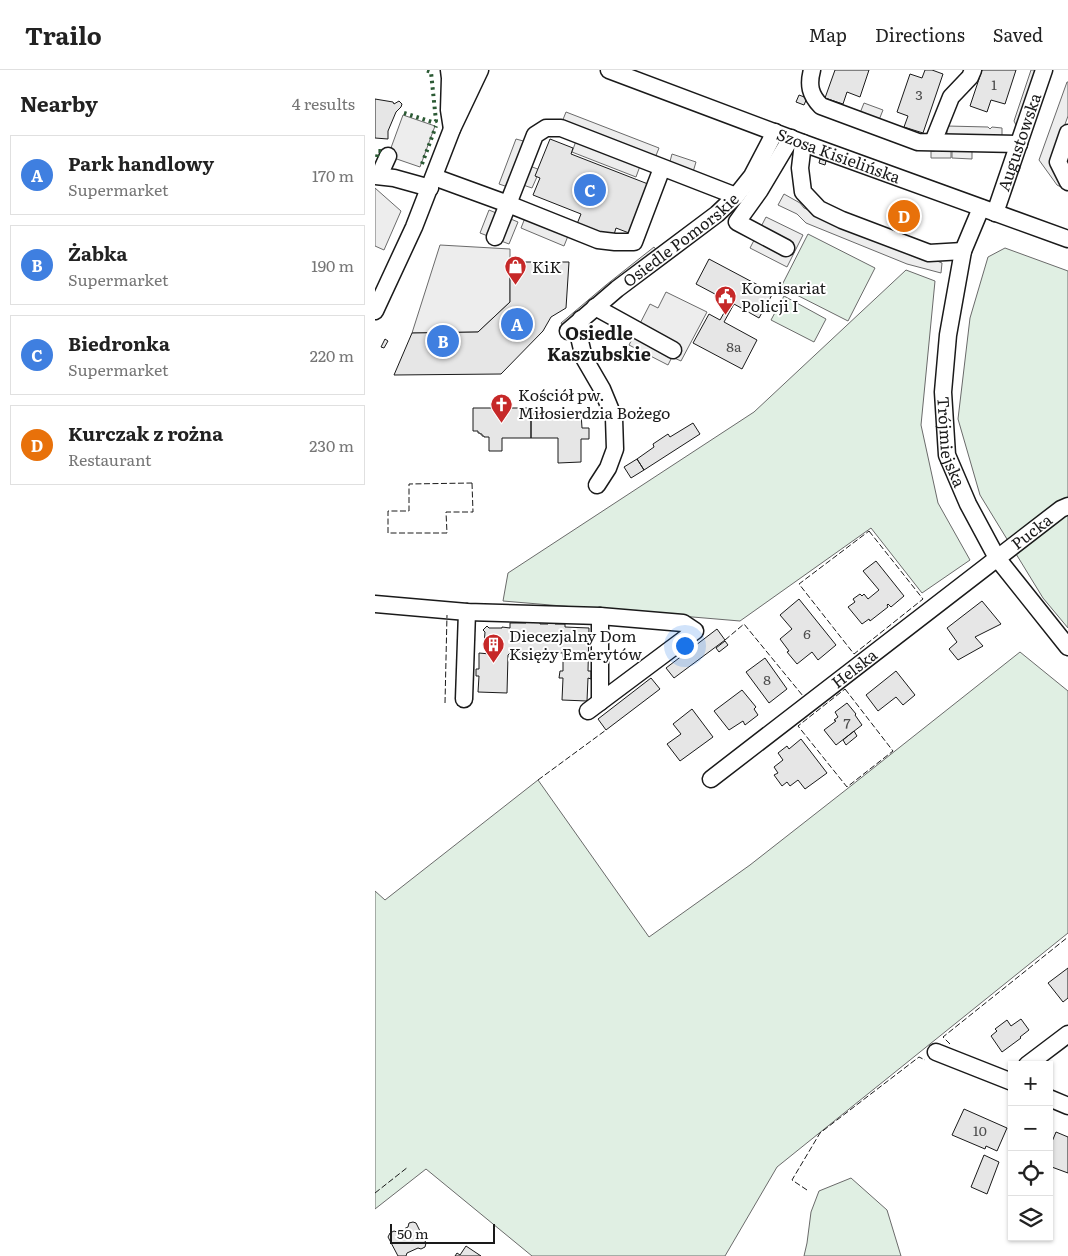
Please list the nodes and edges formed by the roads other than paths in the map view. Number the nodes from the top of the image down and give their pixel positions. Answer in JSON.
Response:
{"nodes":[{"id":1,"x":449,"y":70,"type":"edge"},
{"id":2,"x":465,"y":70,"type":"edge"},
{"id":3,"x":480,"y":70,"type":"edge"},
{"id":4,"x":609,"y":70,"type":"edge"},
{"id":5,"x":812,"y":70,"type":"edge"},
{"id":6,"x":973,"y":70,"type":"edge"},
{"id":7,"x":1044,"y":70,"type":"edge"},
{"id":8,"x":452,"y":129,"type":"junction"},
{"id":9,"x":1068,"y":133,"type":"edge"},
{"id":10,"x":790,"y":138,"type":"junction"},
{"id":11,"x":933,"y":142,"type":"junction"},
{"id":12,"x":1019,"y":144,"type":"junction"},
{"id":13,"x":388,"y":156,"type":"dead end"},
{"id":14,"x":662,"y":168,"type":"junction"},
{"id":15,"x":378,"y":176,"type":"edge"},
{"id":16,"x":432,"y":182,"type":"junction"},
{"id":17,"x":1068,"y":182,"type":"edge"},
{"id":18,"x":736,"y":196,"type":"junction"},
{"id":19,"x":508,"y":204,"type":"junction"},
{"id":20,"x":988,"y":211,"type":"junction"},
{"id":21,"x":495,"y":237,"type":"dead end"},
{"id":22,"x":1068,"y":239,"type":"edge"},
{"id":23,"x":785,"y":248,"type":"dead end"},
{"id":24,"x":963,"y":251,"type":"junction"},
{"id":25,"x":595,"y":307,"type":"junction"},
{"id":26,"x":375,"y":311,"type":"edge"},
{"id":27,"x":581,"y":320,"type":"junction"},
{"id":28,"x":568,"y":331,"type":"dead end"},
{"id":29,"x":673,"y":350,"type":"dead end"},
{"id":30,"x":597,"y":485,"type":"dead end"},
{"id":31,"x":1068,"y":506,"type":"edge"},
{"id":32,"x":997,"y":558,"type":"junction"},
{"id":33,"x":375,"y":604,"type":"edge"},
{"id":34,"x":467,"y":612,"type":"junction"},
{"id":35,"x":600,"y":616,"type":"junction"},
{"id":36,"x":1068,"y":647,"type":"edge"},
{"id":37,"x":464,"y":699,"type":"dead end"},
{"id":38,"x":711,"y":779,"type":"dead end"},
{"id":39,"x":1068,"y":1034,"type":"edge"},
{"id":40,"x":936,"y":1052,"type":"dead end"},
{"id":41,"x":1032,"y":1061,"type":"edge"},
{"id":42,"x":1008,"y":1080,"type":"edge"},
{"id":43,"x":1053,"y":1100,"type":"edge"},
{"id":44,"x":1068,"y":1106,"type":"edge"}],
"edges":[{"from":1,"to":8,"type":"street"},
{"from":2,"to":8,"type":"street"},
{"from":3,"to":8,"type":"street"},
{"from":4,"to":10,"type":"street","name":"Szosa Kisielińska"},
{"from":5,"to":11,"type":"street"},
{"from":6,"to":11,"type":"street"},
{"from":7,"to":12,"type":"street","name":"Augustowska"},
{"from":8,"to":16,"type":"street"},
{"from":9,"to":17,"type":"street"},
{"from":10,"to":18,"type":"street","name":"Osiedle Pomorskie"},
{"from":10,"to":20,"type":"street","name":"Szosa Kisielińska"},
{"from":10,"to":23,"type":"street"},
{"from":10,"to":24,"type":"street"},
{"from":11,"to":12,"type":"street"},
{"from":12,"to":20,"type":"street","name":"Augustowska"},
{"from":13,"to":15,"type":"street"},
{"from":14,"to":18,"type":"street"},
{"from":14,"to":19,"type":"street"},
{"from":14,"to":19,"type":"street"},
{"from":15,"to":16,"type":"street"},
{"from":16,"to":19,"type":"street"},
{"from":16,"to":26,"type":"street"},
{"from":18,"to":25,"type":"street","name":"Osiedle Pomorskie"},
{"from":19,"to":21,"type":"street"},
{"from":20,"to":22,"type":"street","name":"Szosa Kisielińska"},
{"from":20,"to":24,"type":"street","name":"Trójmiejska"},
{"from":24,"to":32,"type":"street","name":"Trójmiejska"},
{"from":25,"to":27,"type":"street","name":"Osiedle Pomorskie"},
{"from":25,"to":29,"type":"street"},
{"from":27,"to":28,"type":"street","name":"Osiedle Pomorskie"},
{"from":27,"to":30,"type":"street"},
{"from":31,"to":32,"type":"street","name":"Pucka"},
{"from":32,"to":36,"type":"street","name":"Trójmiejska"},
{"from":32,"to":38,"type":"street","name":"Helska"},
{"from":33,"to":34,"type":"street"},
{"from":34,"to":35,"type":"street"},
{"from":34,"to":37,"type":"street"},
{"from":35,"to":35,"type":"street"},
{"from":39,"to":41,"type":"street"},
{"from":40,"to":42,"type":"street"},
{"from":43,"to":44,"type":"street"}]}
